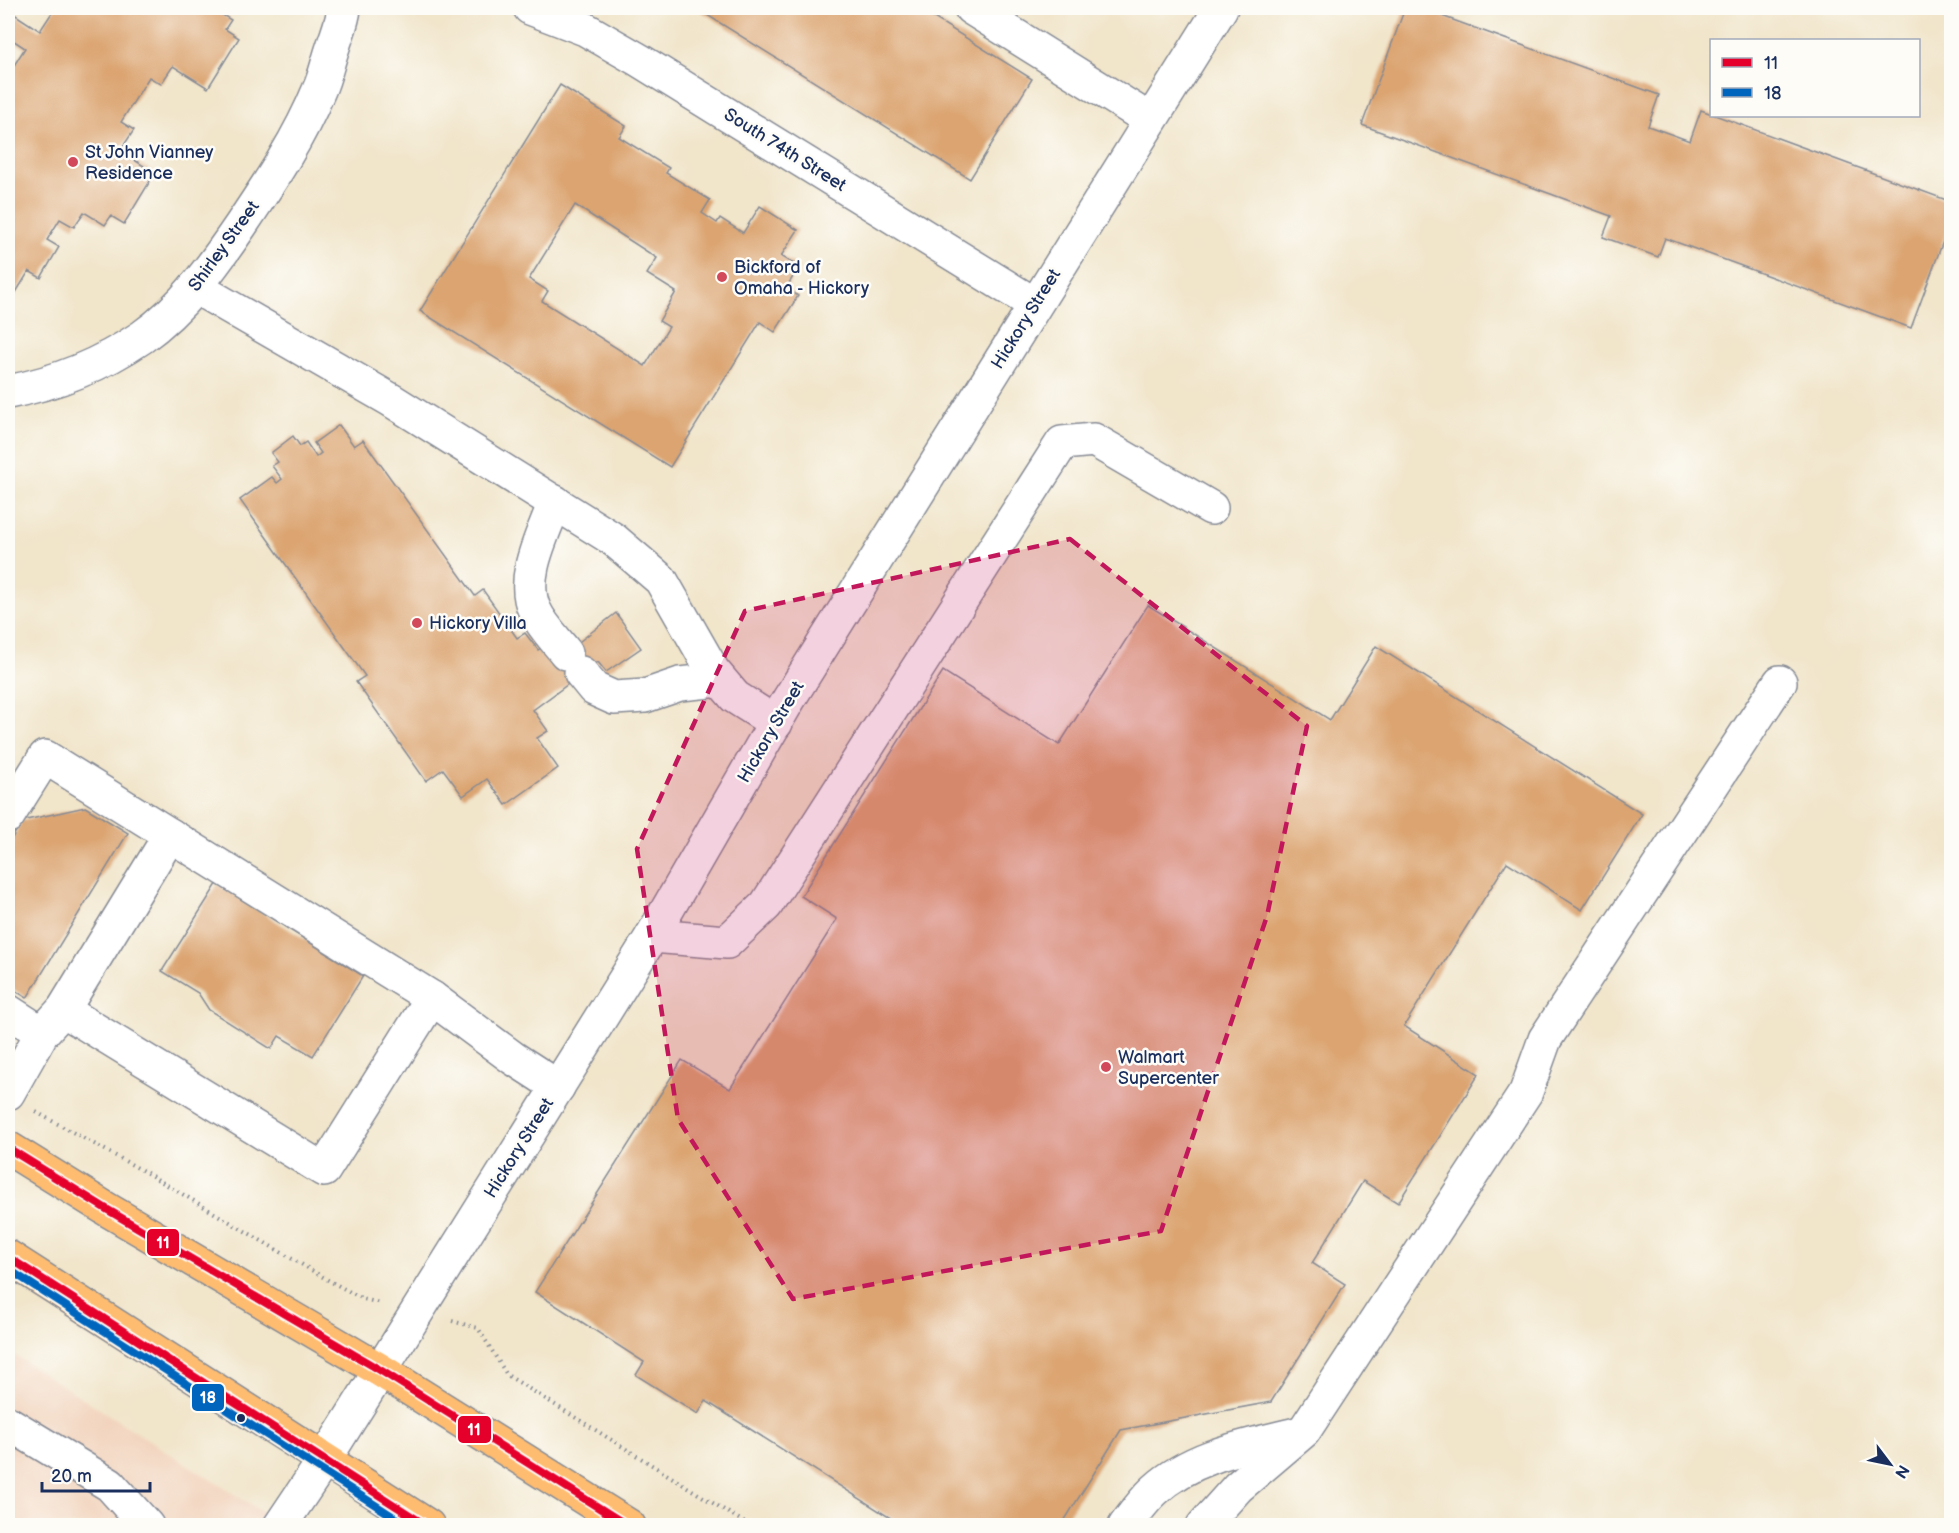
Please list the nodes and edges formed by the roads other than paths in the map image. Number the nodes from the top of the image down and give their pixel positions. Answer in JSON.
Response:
{"nodes":[{"id":1,"x":344,"y":8,"type":"edge"},
{"id":2,"x":530,"y":8,"type":"edge"},
{"id":3,"x":971,"y":8,"type":"edge"},
{"id":4,"x":1221,"y":8,"type":"edge"},
{"id":5,"x":1149,"y":120,"type":"junction"},
{"id":6,"x":195,"y":287,"type":"junction"},
{"id":7,"x":1034,"y":304,"type":"junction"},
{"id":8,"x":8,"y":392,"type":"edge"},
{"id":9,"x":555,"y":502,"type":"junction"},
{"id":10,"x":1211,"y":508,"type":"dead end"},
{"id":11,"x":720,"y":680,"type":"junction"},
{"id":12,"x":1780,"y":682,"type":"dead end"},
{"id":13,"x":776,"y":723,"type":"junction"},
{"id":14,"x":8,"y":816,"type":"edge"},
{"id":15,"x":170,"y":835,"type":"junction"},
{"id":16,"x":652,"y":936,"type":"junction"},
{"id":17,"x":432,"y":998,"type":"junction"},
{"id":18,"x":8,"y":1011,"type":"edge"},
{"id":19,"x":52,"y":1022,"type":"junction"},
{"id":20,"x":558,"y":1087,"type":"junction"},
{"id":21,"x":8,"y":1093,"type":"edge"},
{"id":22,"x":8,"y":1148,"type":"edge"},
{"id":23,"x":8,"y":1257,"type":"edge"},
{"id":24,"x":380,"y":1370,"type":"junction"},
{"id":25,"x":8,"y":1423,"type":"edge"},
{"id":26,"x":1304,"y":1431,"type":"junction"},
{"id":27,"x":325,"y":1459,"type":"junction"},
{"id":28,"x":147,"y":1526,"type":"edge"},
{"id":29,"x":280,"y":1526,"type":"edge"},
{"id":30,"x":428,"y":1526,"type":"edge"},
{"id":31,"x":628,"y":1526,"type":"edge"},
{"id":32,"x":1125,"y":1526,"type":"edge"},
{"id":33,"x":1203,"y":1526,"type":"edge"}],
"edges":[{"from":1,"to":6,"type":"street","name":"Shirley Street"},
{"from":2,"to":7,"type":"street","name":"South 74th Street"},
{"from":3,"to":5,"type":"street"},
{"from":4,"to":5,"type":"street","name":"Hickory Street"},
{"from":5,"to":7,"type":"street","name":"Hickory Street"},
{"from":6,"to":8,"type":"street","name":"Shirley Street"},
{"from":6,"to":9,"type":"street"},
{"from":7,"to":13,"type":"street","name":"Hickory Street"},
{"from":9,"to":11,"type":"street"},
{"from":9,"to":11,"type":"street"},
{"from":10,"to":16,"type":"street"},
{"from":11,"to":13,"type":"street"},
{"from":12,"to":26,"type":"street"},
{"from":13,"to":16,"type":"street","name":"Hickory Street"},
{"from":14,"to":15,"type":"street"},
{"from":15,"to":17,"type":"street"},
{"from":15,"to":19,"type":"street"},
{"from":16,"to":20,"type":"street","name":"Hickory Street"},
{"from":17,"to":19,"type":"street"},
{"from":17,"to":20,"type":"street"},
{"from":18,"to":19,"type":"street"},
{"from":19,"to":21,"type":"street"},
{"from":20,"to":24,"type":"street","name":"Hickory Street"},
{"from":22,"to":24,"type":"main road"},
{"from":23,"to":27,"type":"main road"},
{"from":24,"to":27,"type":"street","name":"Hickory Street"},
{"from":24,"to":31,"type":"main road"},
{"from":25,"to":28,"type":"street"},
{"from":26,"to":32,"type":"street"},
{"from":26,"to":33,"type":"street"},
{"from":27,"to":29,"type":"street","name":"Hickory Street"},
{"from":27,"to":30,"type":"main road"}]}
